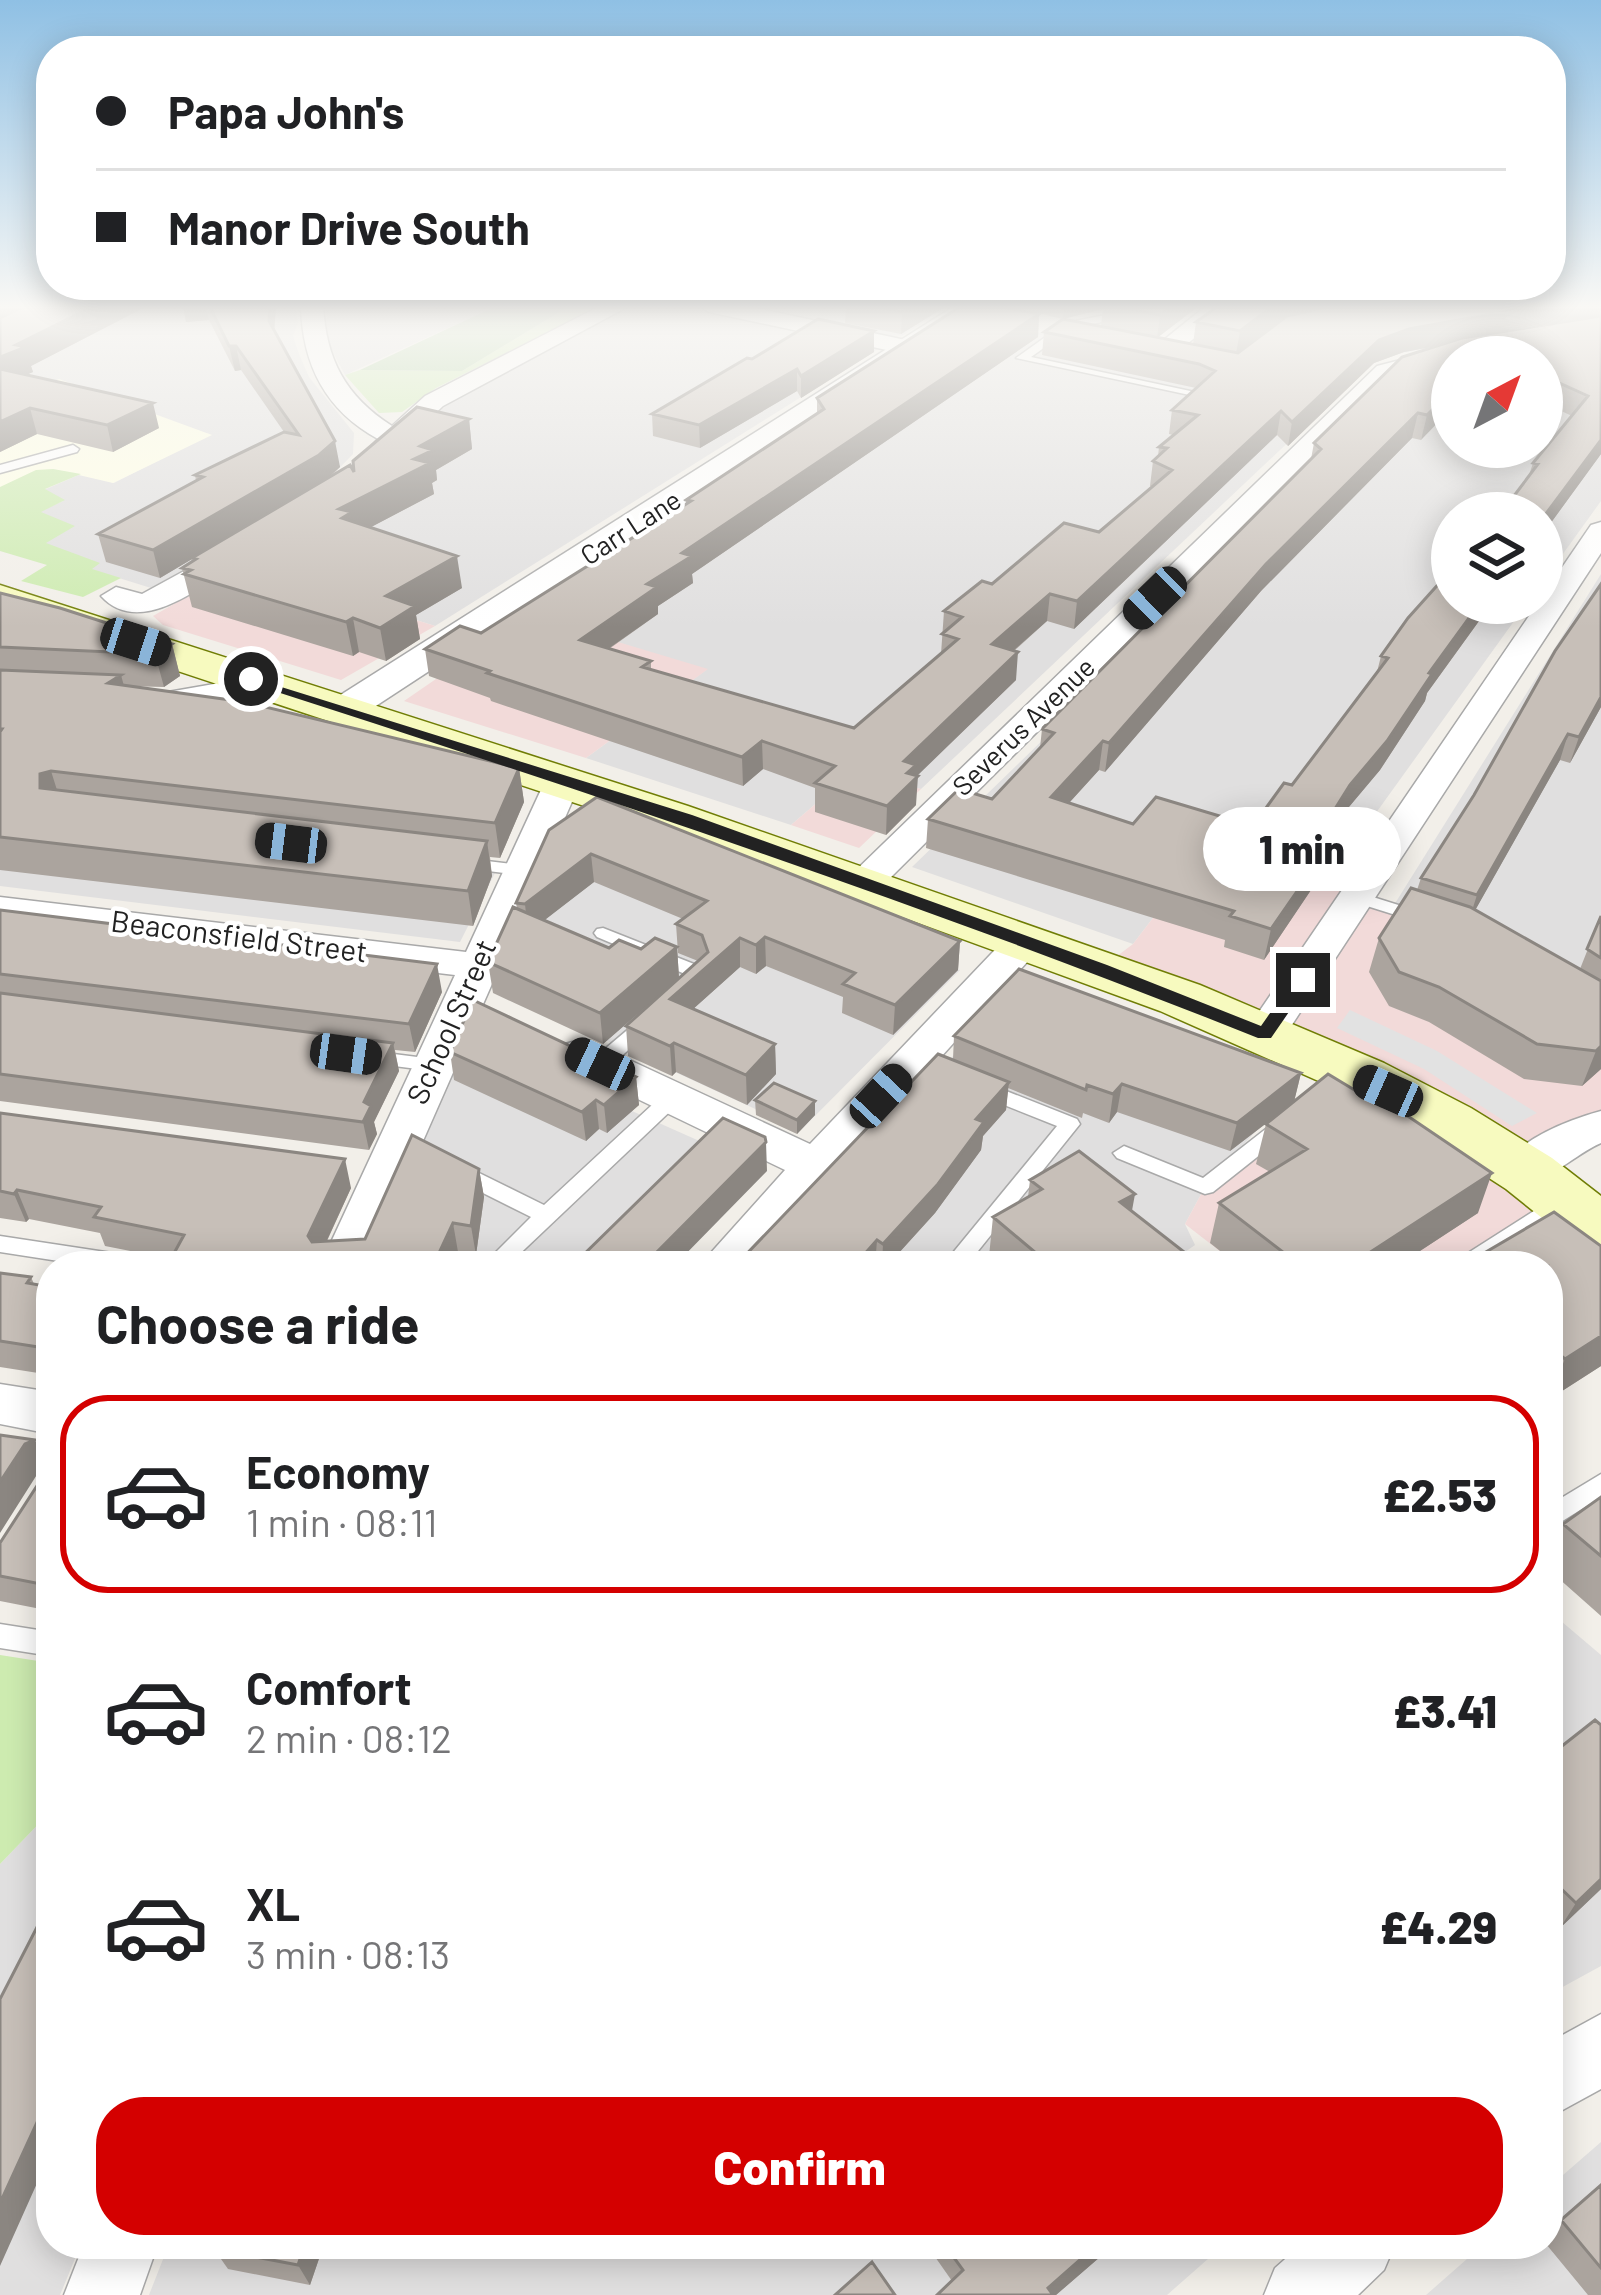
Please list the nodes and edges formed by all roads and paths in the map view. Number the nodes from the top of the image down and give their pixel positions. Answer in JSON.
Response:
{"nodes":[{"id":1,"x":361,"y":412,"type":"edge"},
{"id":2,"x":421,"y":412,"type":"edge"},
{"id":3,"x":810,"y":412,"type":"edge"},
{"id":4,"x":1344,"y":412,"type":"edge"},
{"id":5,"x":394,"y":436,"type":"junction"},
{"id":6,"x":73,"y":449,"type":"dead end"},
{"id":7,"x":0,"y":469,"type":"edge"},
{"id":8,"x":353,"y":477,"type":"edge"},
{"id":9,"x":1601,"y":531,"type":"edge"},
{"id":10,"x":261,"y":538,"type":"edge"},
{"id":11,"x":116,"y":596,"type":"dead end"},
{"id":12,"x":0,"y":598,"type":"edge"},
{"id":13,"x":251,"y":679,"type":"junction"},
{"id":14,"x":180,"y":698,"type":"edge"},
{"id":15,"x":345,"y":709,"type":"junction"},
{"id":16,"x":564,"y":779,"type":"junction"},
{"id":17,"x":452,"y":862,"type":"edge"},
{"id":18,"x":521,"y":870,"type":"junction"},
{"id":19,"x":865,"y":883,"type":"junction"},
{"id":20,"x":1358,"y":897,"type":"junction"},
{"id":21,"x":0,"y":909,"type":"edge"},
{"id":22,"x":1445,"y":926,"type":"edge"},
{"id":23,"x":603,"y":933,"type":"dead end"},
{"id":24,"x":1025,"y":941,"type":"junction"},
{"id":25,"x":470,"y":982,"type":"junction"},
{"id":26,"x":1265,"y":1034,"type":"junction"},
{"id":27,"x":342,"y":1054,"type":"edge"},
{"id":28,"x":600,"y":1064,"type":"junction"},
{"id":29,"x":433,"y":1065,"type":"junction"},
{"id":30,"x":933,"y":1068,"type":"junction"},
{"id":31,"x":1320,"y":1086,"type":"junction"},
{"id":32,"x":673,"y":1097,"type":"junction"},
{"id":33,"x":1601,"y":1126,"type":"edge"},
{"id":34,"x":1124,"y":1153,"type":"dead end"},
{"id":35,"x":446,"y":1165,"type":"edge"},
{"id":36,"x":816,"y":1166,"type":"junction"},
{"id":37,"x":1563,"y":1199,"type":"edge"},
{"id":38,"x":546,"y":1215,"type":"junction"},
{"id":39,"x":0,"y":1244,"type":"edge"},
{"id":40,"x":46,"y":1251,"type":"edge"},
{"id":41,"x":347,"y":1251,"type":"edge"},
{"id":42,"x":509,"y":1251,"type":"edge"},
{"id":43,"x":737,"y":1251,"type":"edge"},
{"id":44,"x":965,"y":1251,"type":"edge"},
{"id":45,"x":1487,"y":1251,"type":"edge"},
{"id":46,"x":0,"y":1405,"type":"edge"},
{"id":47,"x":36,"y":1411,"type":"edge"},
{"id":48,"x":1601,"y":1484,"type":"edge"},
{"id":49,"x":1563,"y":1510,"type":"edge"},
{"id":50,"x":0,"y":1636,"type":"edge"},
{"id":51,"x":36,"y":1642,"type":"edge"},
{"id":52,"x":1601,"y":2049,"type":"edge"},
{"id":53,"x":1563,"y":2074,"type":"edge"},
{"id":54,"x":116,"y":2259,"type":"edge"},
{"id":55,"x":1342,"y":2259,"type":"edge"},
{"id":56,"x":102,"y":2295,"type":"edge"},
{"id":57,"x":1302,"y":2295,"type":"edge"}],
"edges":[{"from":1,"to":5,"type":"street"},
{"from":2,"to":5,"type":"street"},
{"from":3,"to":15,"type":"street","name":"Carr Lane"},
{"from":4,"to":19,"type":"street","name":"Severus Avenue"},
{"from":5,"to":8,"type":"street"},
{"from":6,"to":7,"type":"lane"},
{"from":9,"to":20,"type":"street"},
{"from":10,"to":11,"type":"street"},
{"from":12,"to":13,"type":"main road"},
{"from":13,"to":14,"type":"street"},
{"from":13,"to":15,"type":"main road"},
{"from":15,"to":16,"type":"main road"},
{"from":16,"to":18,"type":"street","name":"School Street"},
{"from":16,"to":19,"type":"main road"},
{"from":17,"to":18,"type":"lane"},
{"from":18,"to":25,"type":"street","name":"School Street"},
{"from":19,"to":24,"type":"main road"},
{"from":20,"to":22,"type":"lane"},
{"from":20,"to":26,"type":"street"},
{"from":21,"to":25,"type":"street","name":"Beaconsfield Street"},
{"from":23,"to":28,"type":"lane"},
{"from":24,"to":26,"type":"main road"},
{"from":24,"to":30,"type":"street"},
{"from":25,"to":28,"type":"street","name":"Beaconsfield Street"},
{"from":25,"to":29,"type":"street","name":"School Street"},
{"from":26,"to":31,"type":"main road"},
{"from":27,"to":29,"type":"lane"},
{"from":28,"to":32,"type":"street","name":"Beaconsfield Street"},
{"from":29,"to":41,"type":"street","name":"School Street"},
{"from":30,"to":36,"type":"street"},
{"from":30,"to":44,"type":"lane"},
{"from":31,"to":34,"type":"lane"},
{"from":31,"to":37,"type":"main road"},
{"from":32,"to":36,"type":"street","name":"Beaconsfield Street"},
{"from":32,"to":38,"type":"lane"},
{"from":33,"to":37,"type":"street"},
{"from":35,"to":38,"type":"lane"},
{"from":36,"to":43,"type":"street"},
{"from":37,"to":45,"type":"lane"},
{"from":38,"to":42,"type":"lane"},
{"from":39,"to":40,"type":"lane"},
{"from":46,"to":47,"type":"street"},
{"from":48,"to":49,"type":"lane"},
{"from":50,"to":51,"type":"lane"},
{"from":52,"to":53,"type":"street"},
{"from":54,"to":56,"type":"street"},
{"from":55,"to":57,"type":"street"}]}
